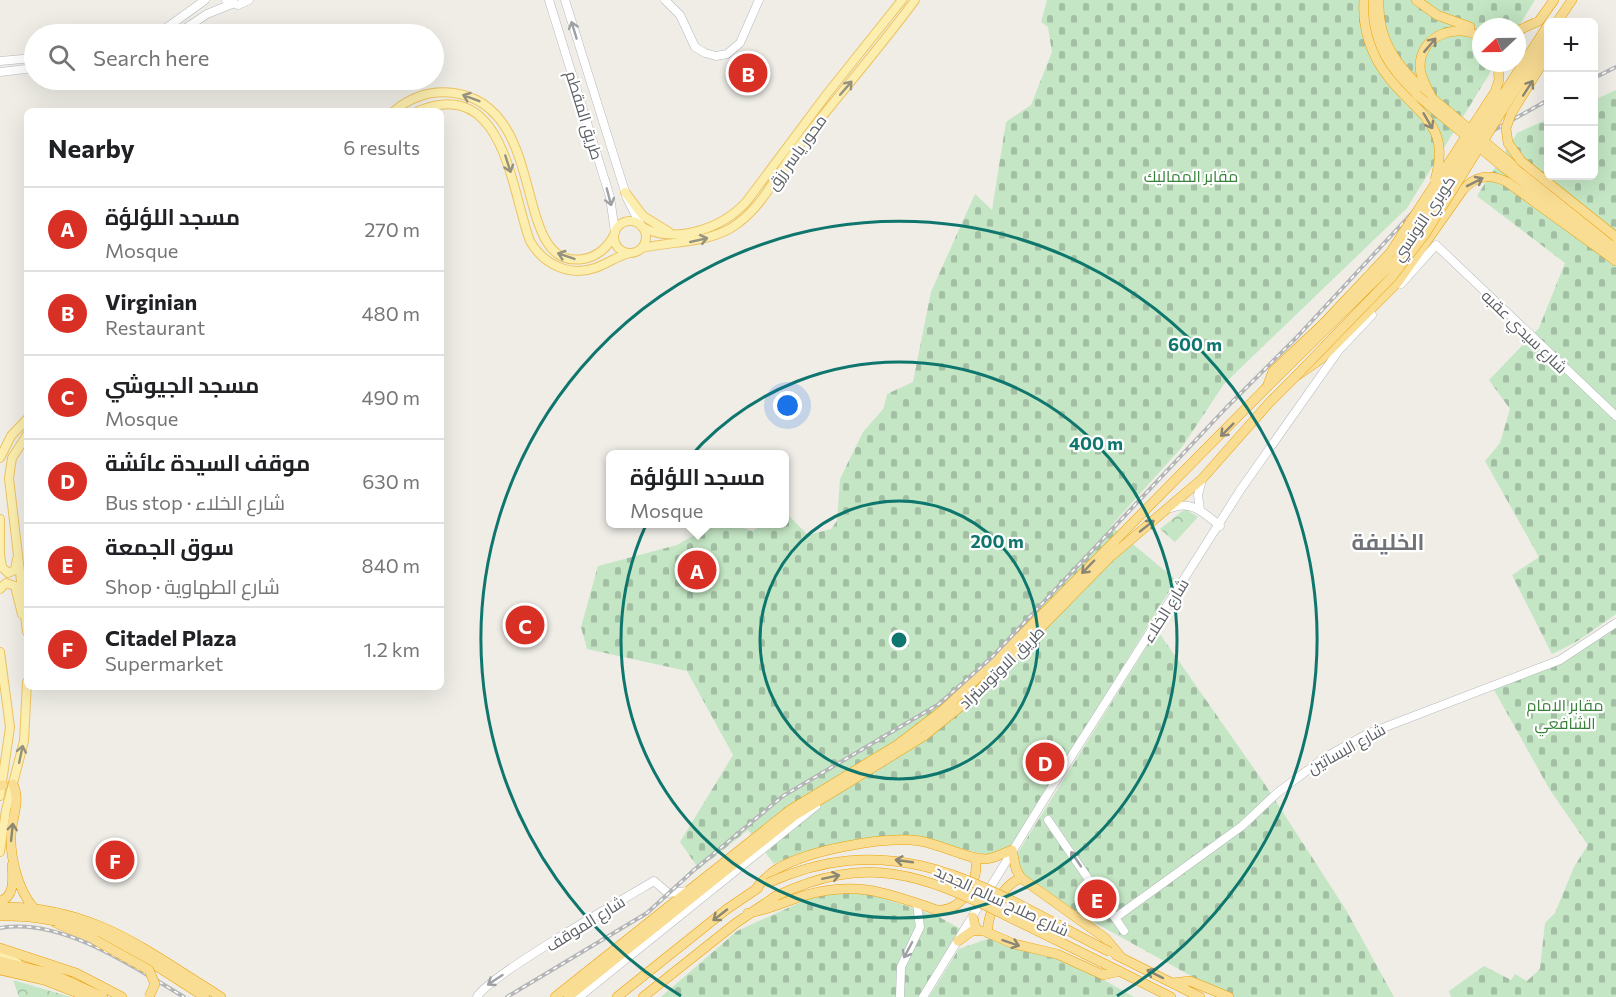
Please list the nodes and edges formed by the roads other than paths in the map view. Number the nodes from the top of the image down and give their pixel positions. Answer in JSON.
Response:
{"nodes":[{"id":1,"x":205,"y":0,"type":"edge"},
{"id":2,"x":249,"y":0,"type":"edge"},
{"id":3,"x":549,"y":0,"type":"edge"},
{"id":4,"x":565,"y":0,"type":"edge"},
{"id":5,"x":665,"y":0,"type":"edge"},
{"id":6,"x":759,"y":0,"type":"edge"},
{"id":7,"x":902,"y":0,"type":"edge"},
{"id":8,"x":915,"y":0,"type":"edge"},
{"id":9,"x":1364,"y":0,"type":"edge"},
{"id":10,"x":1372,"y":0,"type":"edge"},
{"id":11,"x":1379,"y":0,"type":"edge"},
{"id":12,"x":1416,"y":0,"type":"edge"},
{"id":13,"x":1554,"y":0,"type":"edge"},
{"id":14,"x":1564,"y":0,"type":"edge"},
{"id":15,"x":1572,"y":0,"type":"edge"},
{"id":16,"x":229,"y":2,"type":"edge"},
{"id":17,"x":1553,"y":18,"type":"edge"},
{"id":18,"x":1560,"y":18,"type":"edge"},
{"id":19,"x":172,"y":24,"type":"edge"},
{"id":20,"x":192,"y":24,"type":"edge"},
{"id":21,"x":1472,"y":27,"type":"edge"},
{"id":22,"x":1526,"y":27,"type":"edge"},
{"id":23,"x":1544,"y":32,"type":"edge"},
{"id":24,"x":1472,"y":34,"type":"edge"},
{"id":25,"x":1544,"y":41,"type":"edge"},
{"id":26,"x":24,"y":59,"type":"edge"},
{"id":27,"x":0,"y":61,"type":"edge"},
{"id":28,"x":1544,"y":61,"type":"edge"},
{"id":29,"x":24,"y":69,"type":"edge"},
{"id":30,"x":0,"y":72,"type":"edge"},
{"id":31,"x":1499,"y":72,"type":"edge"},
{"id":32,"x":1432,"y":98,"type":"junction"},
{"id":33,"x":399,"y":108,"type":"edge"},
{"id":34,"x":428,"y":108,"type":"edge"},
{"id":35,"x":1506,"y":164,"type":"junction"},
{"id":36,"x":625,"y":192,"type":"junction"},
{"id":37,"x":1428,"y":196,"type":"junction"},
{"id":38,"x":641,"y":226,"type":"junction"},
{"id":39,"x":615,"y":233,"type":"junction"},
{"id":40,"x":672,"y":234,"type":"junction"},
{"id":41,"x":1616,"y":237,"type":"edge"},
{"id":42,"x":1436,"y":245,"type":"joint"},
{"id":43,"x":1616,"y":245,"type":"edge"},
{"id":44,"x":642,"y":248,"type":"junction"},
{"id":45,"x":630,"y":253,"type":"junction"},
{"id":46,"x":1616,"y":253,"type":"edge"},
{"id":47,"x":1616,"y":261,"type":"edge"},
{"id":48,"x":1295,"y":377,"type":"junction"},
{"id":49,"x":1267,"y":387,"type":"junction"},
{"id":50,"x":1616,"y":416,"type":"edge"},
{"id":51,"x":24,"y":421,"type":"edge"},
{"id":52,"x":24,"y":439,"type":"edge"},
{"id":53,"x":0,"y":458,"type":"edge"},
{"id":54,"x":1196,"y":459,"type":"junction"},
{"id":55,"x":1179,"y":476,"type":"junction"},
{"id":56,"x":1205,"y":476,"type":"junction"},
{"id":57,"x":1191,"y":490,"type":"junction"},
{"id":58,"x":1171,"y":508,"type":"junction"},
{"id":59,"x":1200,"y":510,"type":"junction"},
{"id":60,"x":0,"y":519,"type":"edge"},
{"id":61,"x":1220,"y":525,"type":"junction"},
{"id":62,"x":17,"y":546,"type":"junction"},
{"id":63,"x":0,"y":554,"type":"edge"},
{"id":64,"x":0,"y":589,"type":"edge"},
{"id":65,"x":24,"y":601,"type":"edge"},
{"id":66,"x":24,"y":615,"type":"edge"},
{"id":67,"x":1616,"y":623,"type":"edge"},
{"id":68,"x":0,"y":652,"type":"edge"},
{"id":69,"x":27,"y":690,"type":"edge"},
{"id":70,"x":5,"y":785,"type":"edge"},
{"id":71,"x":831,"y":792,"type":"junction"},
{"id":72,"x":0,"y":796,"type":"edge"},
{"id":73,"x":1048,"y":820,"type":"dead end"},
{"id":74,"x":1012,"y":850,"type":"junction"},
{"id":75,"x":0,"y":852,"type":"edge"},
{"id":76,"x":12,"y":853,"type":"junction"},
{"id":77,"x":975,"y":858,"type":"junction"},
{"id":78,"x":1021,"y":878,"type":"junction"},
{"id":79,"x":691,"y":891,"type":"junction"},
{"id":80,"x":754,"y":891,"type":"junction"},
{"id":81,"x":0,"y":902,"type":"edge"},
{"id":82,"x":917,"y":904,"type":"junction"},
{"id":83,"x":0,"y":907,"type":"edge"},
{"id":84,"x":33,"y":907,"type":"junction"},
{"id":85,"x":668,"y":913,"type":"junction"},
{"id":86,"x":748,"y":913,"type":"junction"},
{"id":87,"x":0,"y":916,"type":"edge"},
{"id":88,"x":46,"y":917,"type":"junction"},
{"id":89,"x":973,"y":917,"type":"junction"},
{"id":90,"x":1115,"y":918,"type":"junction"},
{"id":91,"x":1124,"y":931,"type":"dead end"},
{"id":92,"x":984,"y":932,"type":"junction"},
{"id":93,"x":958,"y":941,"type":"junction"},
{"id":94,"x":1,"y":955,"type":"edge"},
{"id":95,"x":1121,"y":957,"type":"junction"},
{"id":96,"x":0,"y":970,"type":"edge"},
{"id":97,"x":1120,"y":971,"type":"junction"},
{"id":98,"x":1173,"y":983,"type":"junction"},
{"id":99,"x":88,"y":997,"type":"edge"},
{"id":100,"x":104,"y":997,"type":"edge"},
{"id":101,"x":122,"y":997,"type":"edge"},
{"id":102,"x":149,"y":997,"type":"edge"},
{"id":103,"x":205,"y":997,"type":"edge"},
{"id":104,"x":220,"y":997,"type":"edge"},
{"id":105,"x":477,"y":997,"type":"edge"},
{"id":106,"x":555,"y":997,"type":"edge"},
{"id":107,"x":568,"y":997,"type":"edge"},
{"id":108,"x":579,"y":997,"type":"edge"},
{"id":109,"x":617,"y":997,"type":"edge"},
{"id":110,"x":643,"y":997,"type":"edge"},
{"id":111,"x":900,"y":997,"type":"edge"},
{"id":112,"x":923,"y":997,"type":"edge"},
{"id":113,"x":1171,"y":997,"type":"edge"},
{"id":114,"x":1200,"y":997,"type":"edge"},
{"id":115,"x":1229,"y":997,"type":"edge"}],
"edges":[{"from":1,"to":19,"type":"street"},
{"from":2,"to":16,"type":"street"},
{"from":3,"to":39,"type":"street","name":"طريق المقطم","one_way":true},
{"from":36,"to":4,"type":"street","name":"طريق المقطم","one_way":true},
{"from":5,"to":6,"type":"street"},
{"from":7,"to":40,"type":"main road","name":"محور ياسر رزق"},
{"from":44,"to":8,"type":"main road","name":"محور ياسر رزق","one_way":true},
{"from":9,"to":37,"type":"highway","one_way":true,"bridge":true},
{"from":10,"to":35,"type":"highway","bridge":true},
{"from":11,"to":32,"type":"highway"},
{"from":12,"to":21,"type":"highway"},
{"from":13,"to":22,"type":"highway"},
{"from":14,"to":17,"type":"highway","name":"كوبري التونسي"},
{"from":15,"to":18,"type":"highway"},
{"from":16,"to":20,"type":"street"},
{"from":23,"to":49,"type":"highway","name":"كوبري التونسي","bridge":true},
{"from":32,"to":24,"type":"highway","one_way":true},
{"from":25,"to":48,"type":"highway","name":"كوبري التونسي","bridge":true},
{"from":26,"to":27,"type":"street"},
{"from":41,"to":28,"type":"highway","one_way":true,"bridge":true},
{"from":29,"to":30,"type":"street"},
{"from":31,"to":37,"type":"highway","bridge":true},
{"from":32,"to":35,"type":"highway","bridge":true},
{"from":39,"to":33,"type":"main road","one_way":true},
{"from":34,"to":45,"type":"main road","one_way":true},
{"from":35,"to":43,"type":"highway"},
{"from":35,"to":46,"type":"highway"},
{"from":36,"to":38,"type":"street","name":"طريق المقطم"},
{"from":36,"to":40,"type":"main road"},
{"from":37,"to":49,"type":"highway","bridge":true},
{"from":38,"to":39,"type":"main road"},
{"from":38,"to":40,"type":"main road","name":"محور ياسر رزق"},
{"from":38,"to":44,"type":"main road"},
{"from":39,"to":45,"type":"main road"},
{"from":42,"to":50,"type":"street","name":"شارع سيدي عقبه"},
{"from":42,"to":61,"type":"street","name":"شارع الخلاء"},
{"from":44,"to":45,"type":"main road"},
{"from":48,"to":47,"type":"highway","one_way":true,"bridge":true},
{"from":48,"to":56,"type":"highway","name":"طريق الاوتوستراد"},
{"from":49,"to":54,"type":"highway","name":"طريق الاوتوستراد","one_way":true},
{"from":51,"to":53,"type":"main road"},
{"from":52,"to":62,"type":"main road"},
{"from":54,"to":55,"type":"highway","name":"طريق الاوتوستراد"},
{"from":54,"to":56,"type":"highway"},
{"from":55,"to":57,"type":"highway"},
{"from":55,"to":79,"type":"highway","name":"طريق الاوتوستراد","one_way":true},
{"from":56,"to":57,"type":"highway","name":"طريق الاوتوستراد"},
{"from":56,"to":59,"type":"street"},
{"from":57,"to":58,"type":"highway","name":"طريق الاوتوستراد"},
{"from":58,"to":59,"type":"street"},
{"from":71,"to":58,"type":"highway","name":"طريق الاوتوستراد","one_way":true},
{"from":59,"to":61,"type":"street"},
{"from":60,"to":63,"type":"main road"},
{"from":61,"to":74,"type":"street","name":"شارع الخلاء"},
{"from":62,"to":63,"type":"main road"},
{"from":62,"to":65,"type":"main road"},
{"from":64,"to":66,"type":"main road"},
{"from":67,"to":90,"type":"street","name":"شارع البساتين"},
{"from":68,"to":70,"type":"main road"},
{"from":70,"to":69,"type":"main road","one_way":true},
{"from":70,"to":72,"type":"main road"},
{"from":70,"to":75,"type":"main road"},
{"from":76,"to":70,"type":"highway","one_way":true},
{"from":71,"to":85,"type":"highway","name":"طريق الاوتوستراد"},
{"from":71,"to":108,"type":"street"},
{"from":90,"to":73,"type":"street","one_way":true},
{"from":74,"to":77,"type":"highway"},
{"from":74,"to":78,"type":"highway"},
{"from":74,"to":89,"type":"street","name":"شارع الخلاء"},
{"from":76,"to":81,"type":"highway"},
{"from":76,"to":84,"type":"highway"},
{"from":77,"to":80,"type":"highway"},
{"from":77,"to":82,"type":"highway"},
{"from":78,"to":92,"type":"highway"},
{"from":78,"to":95,"type":"highway"},
{"from":79,"to":85,"type":"highway","name":"طريق الاوتوستراد"},
{"from":79,"to":105,"type":"street","name":"شارع الموقف","one_way":true},
{"from":95,"to":80,"type":"highway","name":"شارع صلاح سالم الجديد","one_way":true,"bridge":true},
{"from":80,"to":109,"type":"highway","name":"شارع صلاح سالم الجديد","one_way":true},
{"from":82,"to":86,"type":"highway"},
{"from":82,"to":111,"type":"street","one_way":true},
{"from":83,"to":84,"type":"highway"},
{"from":84,"to":104,"type":"highway"},
{"from":85,"to":106,"type":"highway"},
{"from":85,"to":107,"type":"highway"},
{"from":86,"to":97,"type":"highway","name":"شارع صلاح سالم الجديد","one_way":true,"bridge":true},
{"from":86,"to":110,"type":"highway","name":"شارع صلاح سالم الجديد"},
{"from":87,"to":88,"type":"highway"},
{"from":88,"to":102,"type":"highway","bridge":true},
{"from":88,"to":103,"type":"highway"},
{"from":89,"to":92,"type":"highway"},
{"from":89,"to":93,"type":"street","name":"شارع الخلاء"},
{"from":90,"to":91,"type":"street"},
{"from":92,"to":93,"type":"highway"},
{"from":92,"to":97,"type":"highway","one_way":true},
{"from":93,"to":112,"type":"street","name":"شارع الخلاء"},
{"from":94,"to":100,"type":"highway"},
{"from":94,"to":101,"type":"highway"},
{"from":98,"to":95,"type":"highway","name":"شارع صلاح سالم الجديد","one_way":true},
{"from":96,"to":99,"type":"highway"},
{"from":97,"to":113,"type":"highway","name":"شارع صلاح سالم الجديد"},
{"from":98,"to":114,"type":"highway","name":"شارع صلاح سالم الجديد"},
{"from":98,"to":115,"type":"highway"}]}
